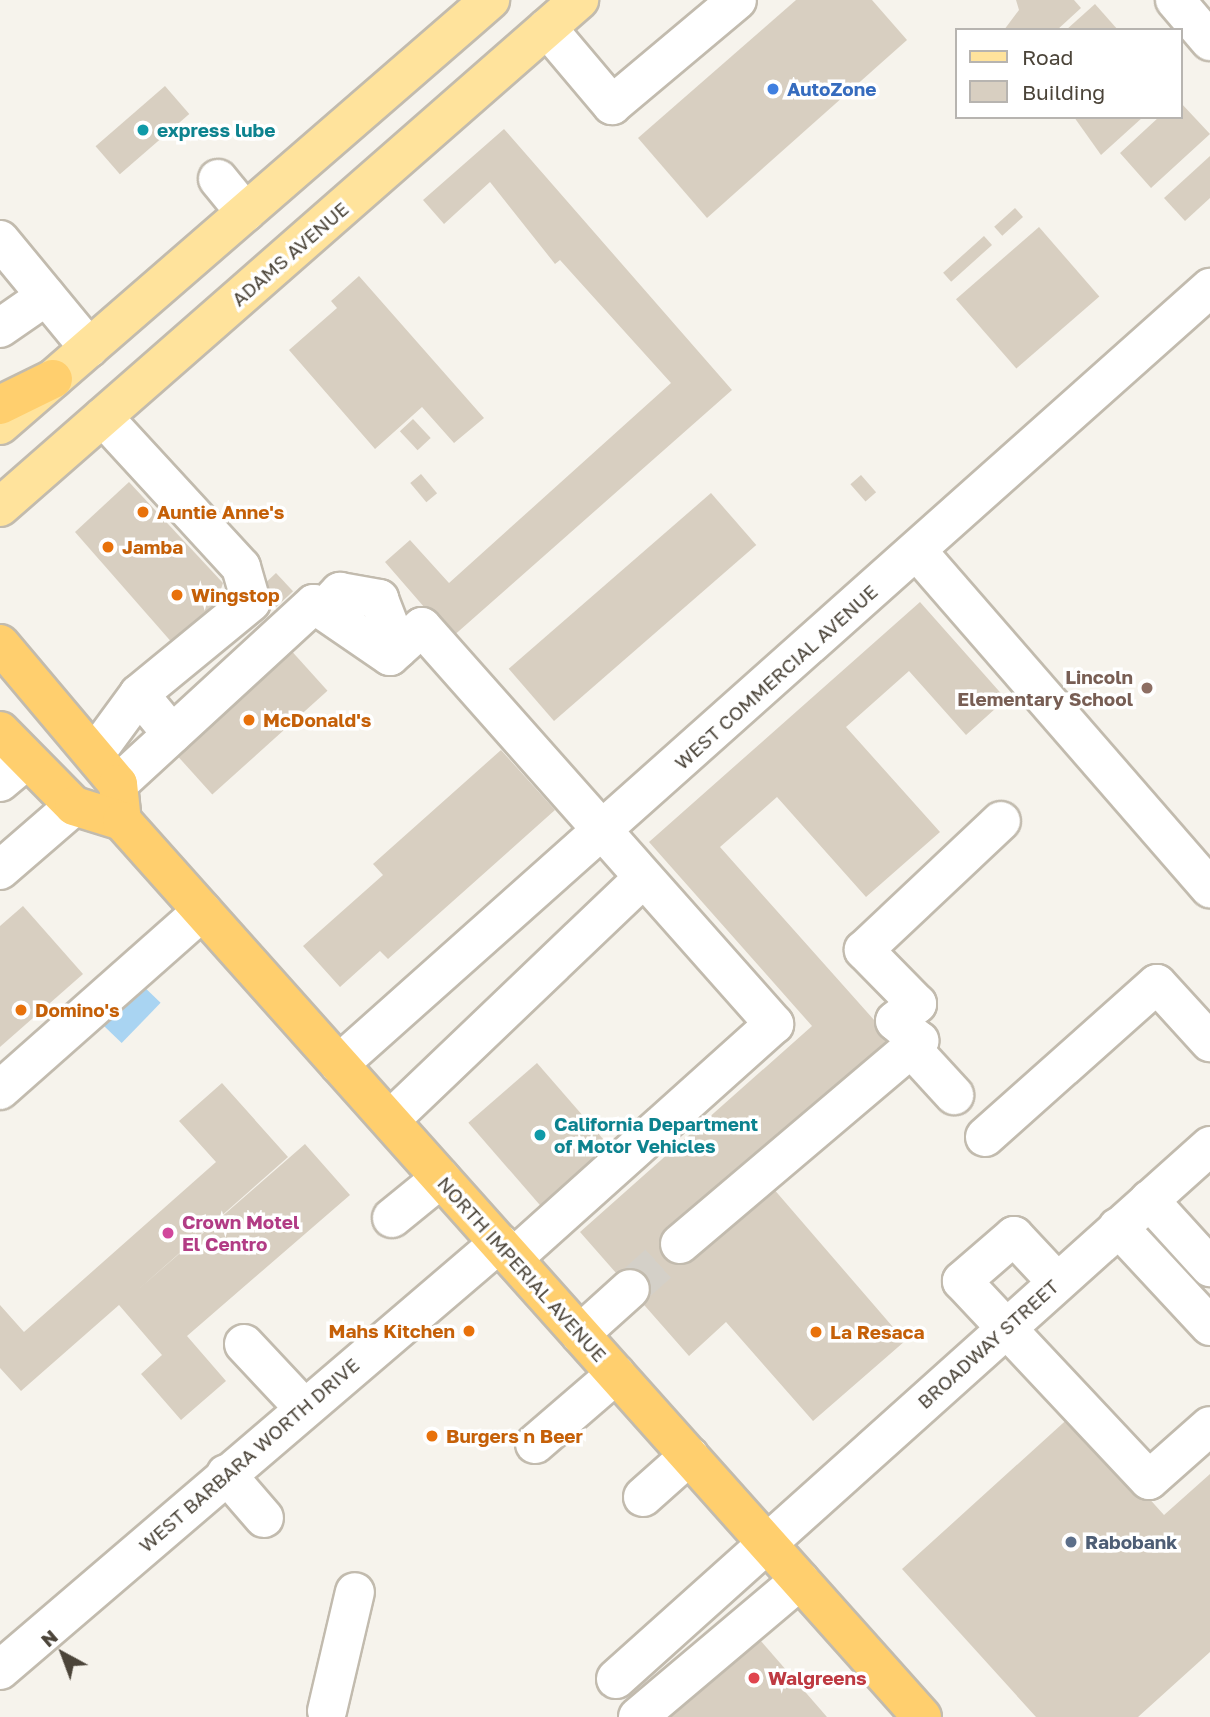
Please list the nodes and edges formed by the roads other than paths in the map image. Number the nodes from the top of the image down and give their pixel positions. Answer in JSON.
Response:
{"nodes":[{"id":1,"x":490,"y":0,"type":"edge"},
{"id":2,"x":579,"y":0,"type":"edge"},
{"id":3,"x":737,"y":0,"type":"edge"},
{"id":4,"x":1174,"y":0,"type":"edge"},
{"id":5,"x":547,"y":28,"type":"junction"},
{"id":6,"x":1210,"y":41,"type":"edge"},
{"id":7,"x":218,"y":179,"type":"dead end"},
{"id":8,"x":245,"y":212,"type":"junction"},
{"id":9,"x":0,"y":240,"type":"edge"},
{"id":10,"x":1210,"y":288,"type":"edge"},
{"id":11,"x":46,"y":296,"type":"junction"},
{"id":12,"x":0,"y":328,"type":"edge"},
{"id":13,"x":89,"y":348,"type":"junction"},
{"id":14,"x":53,"y":379,"type":"junction"},
{"id":15,"x":0,"y":405,"type":"edge"},
{"id":16,"x":103,"y":417,"type":"junction"},
{"id":17,"x":0,"y":425,"type":"edge"},
{"id":18,"x":0,"y":507,"type":"edge"},
{"id":19,"x":917,"y":551,"type":"junction"},
{"id":20,"x":347,"y":571,"type":"dead end"},
{"id":21,"x":318,"y":607,"type":"junction"},
{"id":22,"x":0,"y":645,"type":"edge"},
{"id":23,"x":139,"y":694,"type":"junction"},
{"id":24,"x":0,"y":731,"type":"edge"},
{"id":25,"x":172,"y":734,"type":"junction"},
{"id":26,"x":94,"y":754,"type":"junction"},
{"id":27,"x":13,"y":771,"type":"edge"},
{"id":28,"x":120,"y":802,"type":"junction"},
{"id":29,"x":74,"y":806,"type":"junction"},
{"id":30,"x":1001,"y":821,"type":"dead end"},
{"id":31,"x":605,"y":828,"type":"junction"},
{"id":32,"x":0,"y":870,"type":"edge"},
{"id":33,"x":643,"y":878,"type":"junction"},
{"id":34,"x":1210,"y":888,"type":"edge"},
{"id":35,"x":202,"y":911,"type":"junction"},
{"id":36,"x":1210,"y":1042,"type":"edge"},
{"id":37,"x":911,"y":1048,"type":"junction"},
{"id":38,"x":339,"y":1064,"type":"junction"},
{"id":39,"x":0,"y":1090,"type":"edge"},
{"id":40,"x":954,"y":1095,"type":"dead end"},
{"id":41,"x":390,"y":1120,"type":"junction"},
{"id":42,"x":985,"y":1137,"type":"dead end"},
{"id":43,"x":1204,"y":1163,"type":"edge"},
{"id":44,"x":441,"y":1178,"type":"junction"},
{"id":45,"x":1149,"y":1200,"type":"junction"},
{"id":46,"x":392,"y":1218,"type":"dead end"},
{"id":47,"x":1118,"y":1227,"type":"junction"},
{"id":48,"x":680,"y":1244,"type":"tunnel mouth"},
{"id":49,"x":506,"y":1250,"type":"junction"},
{"id":50,"x":1210,"y":1267,"type":"edge"},
{"id":51,"x":1057,"y":1282,"type":"junction"},
{"id":52,"x":630,"y":1289,"type":"tunnel mouth"},
{"id":53,"x":1210,"y":1325,"type":"edge"},
{"id":54,"x":1004,"y":1328,"type":"junction"},
{"id":55,"x":580,"y":1334,"type":"junction"},
{"id":56,"x":244,"y":1344,"type":"dead end"},
{"id":57,"x":616,"y":1374,"type":"junction"},
{"id":58,"x":303,"y":1407,"type":"junction"},
{"id":59,"x":1210,"y":1426,"type":"edge"},
{"id":60,"x":534,"y":1444,"type":"dead end"},
{"id":61,"x":690,"y":1457,"type":"junction"},
{"id":62,"x":226,"y":1474,"type":"junction"},
{"id":63,"x":643,"y":1497,"type":"dead end"},
{"id":64,"x":264,"y":1518,"type":"dead end"},
{"id":65,"x":765,"y":1542,"type":"junction"},
{"id":66,"x":800,"y":1580,"type":"junction"},
{"id":67,"x":355,"y":1591,"type":"dead end"},
{"id":68,"x":0,"y":1670,"type":"edge"},
{"id":69,"x":616,"y":1679,"type":"dead end"},
{"id":70,"x":327,"y":1711,"type":"dead end"},
{"id":71,"x":638,"y":1717,"type":"edge"},
{"id":72,"x":922,"y":1717,"type":"edge"}],
"edges":[{"from":1,"to":8,"type":"main road"},
{"from":2,"to":5,"type":"main road","name":"ADAMS AVENUE"},
{"from":3,"to":5,"type":"street"},
{"from":4,"to":6,"type":"street"},
{"from":5,"to":16,"type":"main road","name":"ADAMS AVENUE"},
{"from":7,"to":8,"type":"street"},
{"from":8,"to":13,"type":"main road"},
{"from":9,"to":11,"type":"street"},
{"from":10,"to":19,"type":"street","name":"WEST COMMERCIAL AVENUE"},
{"from":11,"to":12,"type":"street"},
{"from":11,"to":13,"type":"street"},
{"from":13,"to":14,"type":"main road"},
{"from":14,"to":15,"type":"highway"},
{"from":14,"to":17,"type":"main road"},
{"from":16,"to":18,"type":"main road","name":"ADAMS AVENUE"},
{"from":16,"to":23,"type":"street"},
{"from":19,"to":31,"type":"street","name":"WEST COMMERCIAL AVENUE"},
{"from":19,"to":34,"type":"street"},
{"from":20,"to":21,"type":"street"},
{"from":21,"to":25,"type":"street"},
{"from":21,"to":31,"type":"street"},
{"from":22,"to":26,"type":"highway","name":"NORTH IMPERIAL AVENUE"},
{"from":23,"to":25,"type":"street"},
{"from":23,"to":26,"type":"street"},
{"from":24,"to":27,"type":"highway"},
{"from":25,"to":28,"type":"street"},
{"from":26,"to":28,"type":"highway","name":"NORTH IMPERIAL AVENUE"},
{"from":27,"to":29,"type":"highway"},
{"from":28,"to":29,"type":"highway"},
{"from":28,"to":35,"type":"highway","name":"NORTH IMPERIAL AVENUE"},
{"from":29,"to":32,"type":"street"},
{"from":30,"to":37,"type":"street"},
{"from":31,"to":33,"type":"street"},
{"from":31,"to":38,"type":"street","name":"WEST COMMERCIAL AVENUE"},
{"from":33,"to":41,"type":"street"},
{"from":33,"to":49,"type":"street","name":"WEST BARBARA WORTH DRIVE"},
{"from":35,"to":38,"type":"highway","name":"NORTH IMPERIAL AVENUE"},
{"from":35,"to":39,"type":"street"},
{"from":36,"to":42,"type":"street"},
{"from":37,"to":40,"type":"street"},
{"from":37,"to":48,"type":"street"},
{"from":38,"to":41,"type":"highway","name":"NORTH IMPERIAL AVENUE"},
{"from":41,"to":44,"type":"highway","name":"NORTH IMPERIAL AVENUE"},
{"from":43,"to":45,"type":"street","name":"BROADWAY STREET"},
{"from":44,"to":46,"type":"street"},
{"from":44,"to":49,"type":"highway","name":"NORTH IMPERIAL AVENUE"},
{"from":45,"to":47,"type":"street","name":"BROADWAY STREET"},
{"from":45,"to":50,"type":"street"},
{"from":47,"to":51,"type":"street","name":"BROADWAY STREET"},
{"from":47,"to":53,"type":"street"},
{"from":49,"to":55,"type":"highway","name":"NORTH IMPERIAL AVENUE"},
{"from":49,"to":58,"type":"street","name":"WEST BARBARA WORTH DRIVE"},
{"from":51,"to":54,"type":"street","name":"BROADWAY STREET"},
{"from":51,"to":54,"type":"street"},
{"from":52,"to":55,"type":"street"},
{"from":54,"to":59,"type":"street"},
{"from":54,"to":65,"type":"street","name":"BROADWAY STREET"},
{"from":55,"to":57,"type":"highway","name":"NORTH IMPERIAL AVENUE"},
{"from":56,"to":58,"type":"street"},
{"from":57,"to":60,"type":"street"},
{"from":57,"to":61,"type":"highway","name":"NORTH IMPERIAL AVENUE"},
{"from":58,"to":62,"type":"street","name":"WEST BARBARA WORTH DRIVE"},
{"from":61,"to":63,"type":"street"},
{"from":61,"to":65,"type":"highway","name":"NORTH IMPERIAL AVENUE"},
{"from":62,"to":64,"type":"street"},
{"from":62,"to":68,"type":"street","name":"WEST BARBARA WORTH DRIVE"},
{"from":65,"to":66,"type":"highway","name":"NORTH IMPERIAL AVENUE"},
{"from":65,"to":69,"type":"street","name":"BROADWAY STREET"},
{"from":66,"to":71,"type":"street"},
{"from":66,"to":72,"type":"highway","name":"NORTH IMPERIAL AVENUE"},
{"from":67,"to":70,"type":"street"}]}
